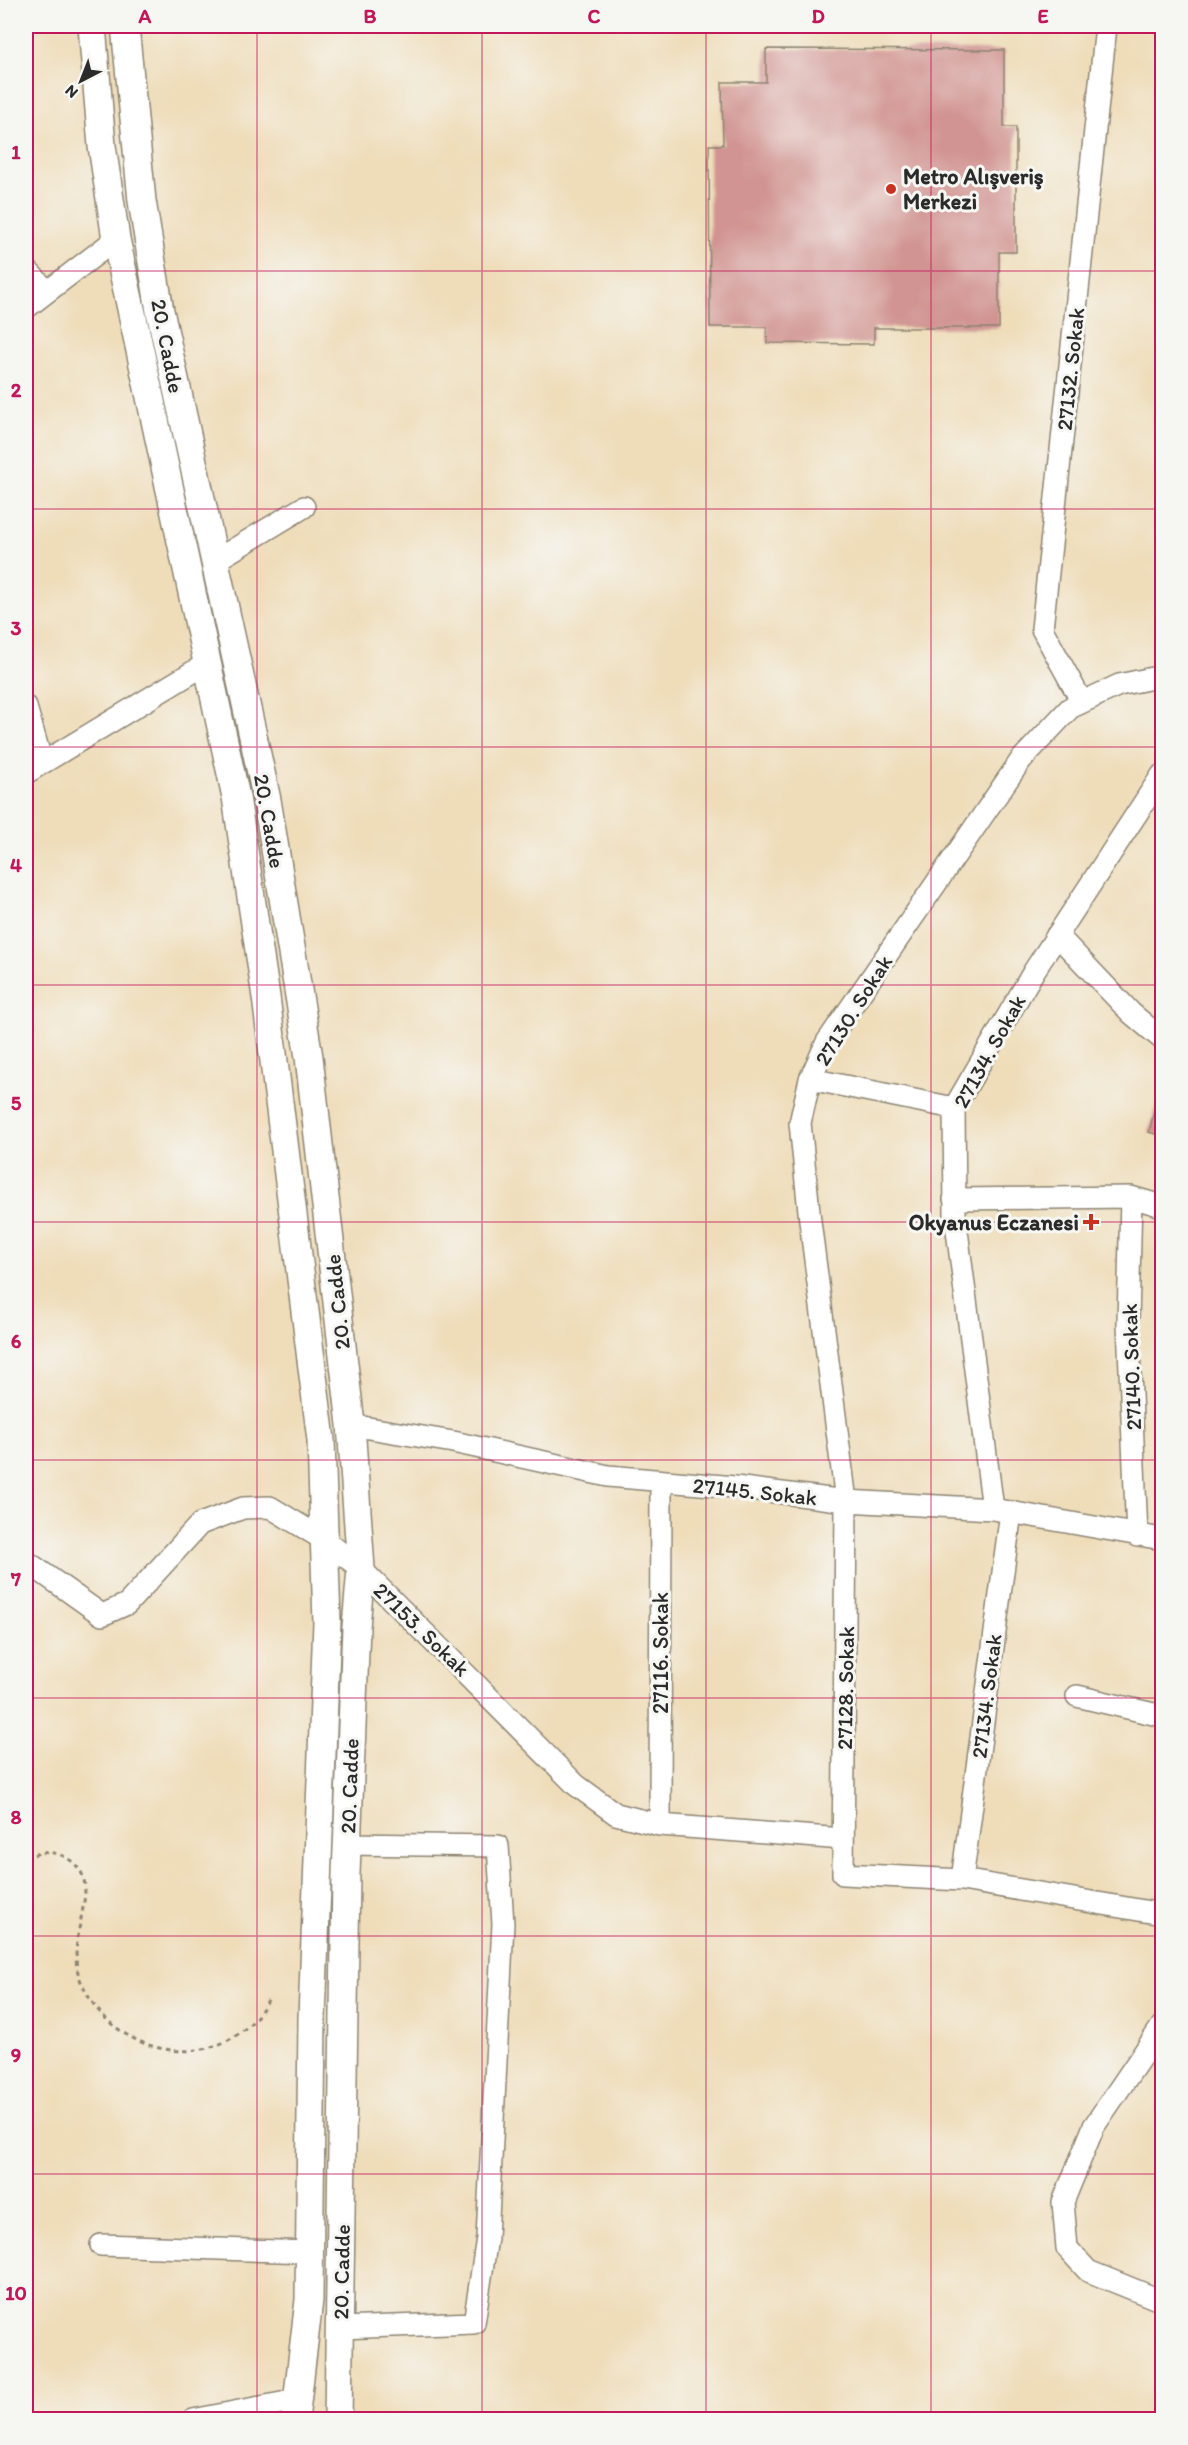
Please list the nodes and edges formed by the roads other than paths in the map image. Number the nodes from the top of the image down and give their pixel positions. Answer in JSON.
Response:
{"nodes":[{"id":1,"x":77,"y":26,"type":"edge"},
{"id":2,"x":92,"y":26,"type":"edge"},
{"id":3,"x":106,"y":26,"type":"edge"},
{"id":4,"x":125,"y":26,"type":"edge"},
{"id":5,"x":138,"y":26,"type":"edge"},
{"id":6,"x":1106,"y":26,"type":"edge"},
{"id":7,"x":129,"y":64,"type":"junction"},
{"id":8,"x":96,"y":71,"type":"junction"},
{"id":9,"x":142,"y":201,"type":"junction"},
{"id":10,"x":116,"y":239,"type":"junction"},
{"id":11,"x":26,"y":269,"type":"edge"},
{"id":12,"x":46,"y":290,"type":"junction"},
{"id":13,"x":26,"y":308,"type":"edge"},
{"id":14,"x":304,"y":507,"type":"dead end"},
{"id":15,"x":213,"y":562,"type":"junction"},
{"id":16,"x":206,"y":664,"type":"junction"},
{"id":17,"x":1162,"y":676,"type":"edge"},
{"id":18,"x":1082,"y":702,"type":"junction"},
{"id":19,"x":26,"y":707,"type":"edge"},
{"id":20,"x":34,"y":768,"type":"edge"},
{"id":21,"x":1162,"y":775,"type":"edge"},
{"id":22,"x":1057,"y":935,"type":"junction"},
{"id":23,"x":1162,"y":1039,"type":"edge"},
{"id":24,"x":810,"y":1079,"type":"junction"},
{"id":25,"x":954,"y":1108,"type":"junction"},
{"id":26,"x":1131,"y":1197,"type":"junction"},
{"id":27,"x":954,"y":1199,"type":"junction"},
{"id":28,"x":1162,"y":1204,"type":"edge"},
{"id":29,"x":351,"y":1425,"type":"junction"},
{"id":30,"x":661,"y":1481,"type":"junction"},
{"id":31,"x":846,"y":1501,"type":"junction"},
{"id":32,"x":1002,"y":1510,"type":"junction"},
{"id":33,"x":1137,"y":1536,"type":"junction"},
{"id":34,"x":1162,"y":1539,"type":"edge"},
{"id":35,"x":326,"y":1540,"type":"junction"},
{"id":36,"x":26,"y":1561,"type":"edge"},
{"id":37,"x":361,"y":1569,"type":"junction"},
{"id":38,"x":1077,"y":1696,"type":"dead end"},
{"id":39,"x":1162,"y":1716,"type":"edge"},
{"id":40,"x":660,"y":1825,"type":"junction"},
{"id":41,"x":843,"y":1839,"type":"junction"},
{"id":42,"x":347,"y":1844,"type":"junction"},
{"id":43,"x":962,"y":1880,"type":"junction"},
{"id":44,"x":1158,"y":1917,"type":"edge"},
{"id":45,"x":1162,"y":2026,"type":"edge"},
{"id":46,"x":101,"y":2246,"type":"dead end"},
{"id":47,"x":310,"y":2252,"type":"junction"},
{"id":48,"x":1162,"y":2301,"type":"edge"},
{"id":49,"x":340,"y":2328,"type":"junction"},
{"id":50,"x":296,"y":2410,"type":"edge"},
{"id":51,"x":193,"y":2420,"type":"edge"},
{"id":52,"x":338,"y":2420,"type":"edge"}],
"edges":[{"from":1,"to":8,"type":"main road"},
{"from":2,"to":8,"type":"main road"},
{"from":3,"to":9,"type":"main road"},
{"from":4,"to":7,"type":"main road"},
{"from":5,"to":7,"type":"main road"},
{"from":6,"to":18,"type":"street","name":"27132. Sokak"},
{"from":7,"to":9,"type":"main road"},
{"from":8,"to":10,"type":"main road"},
{"from":9,"to":15,"type":"main road","name":"20. Cadde"},
{"from":10,"to":12,"type":"street"},
{"from":10,"to":16,"type":"main road"},
{"from":11,"to":12,"type":"street"},
{"from":12,"to":13,"type":"street"},
{"from":14,"to":15,"type":"street"},
{"from":15,"to":29,"type":"main road","name":"20. Cadde"},
{"from":16,"to":20,"type":"street"},
{"from":16,"to":35,"type":"main road"},
{"from":17,"to":18,"type":"street","name":"27130. Sokak"},
{"from":18,"to":24,"type":"street","name":"27130. Sokak"},
{"from":19,"to":20,"type":"street"},
{"from":21,"to":22,"type":"street","name":"27134. Sokak"},
{"from":22,"to":23,"type":"street"},
{"from":22,"to":25,"type":"street","name":"27134. Sokak"},
{"from":24,"to":25,"type":"street"},
{"from":24,"to":31,"type":"street","name":"27130. Sokak"},
{"from":25,"to":27,"type":"street","name":"27134. Sokak"},
{"from":26,"to":27,"type":"street"},
{"from":26,"to":28,"type":"street"},
{"from":26,"to":33,"type":"street","name":"27140. Sokak"},
{"from":27,"to":32,"type":"street","name":"27134. Sokak"},
{"from":29,"to":30,"type":"street","name":"27145. Sokak"},
{"from":29,"to":37,"type":"main road","name":"20. Cadde"},
{"from":30,"to":31,"type":"street","name":"27145. Sokak"},
{"from":30,"to":40,"type":"street","name":"27116. Sokak"},
{"from":31,"to":32,"type":"street","name":"27145. Sokak"},
{"from":31,"to":41,"type":"street","name":"27128. Sokak"},
{"from":32,"to":33,"type":"street","name":"27145. Sokak"},
{"from":32,"to":43,"type":"street","name":"27134. Sokak"},
{"from":33,"to":34,"type":"street","name":"27145. Sokak"},
{"from":35,"to":36,"type":"street","name":"27153. Sokak"},
{"from":35,"to":37,"type":"street","name":"27153. Sokak"},
{"from":35,"to":47,"type":"main road"},
{"from":37,"to":40,"type":"street","name":"27153. Sokak"},
{"from":37,"to":42,"type":"main road","name":"20. Cadde"},
{"from":38,"to":39,"type":"street"},
{"from":40,"to":41,"type":"street","name":"27153. Sokak"},
{"from":41,"to":43,"type":"street","name":"27128. Sokak"},
{"from":42,"to":49,"type":"main road","name":"20. Cadde"},
{"from":42,"to":49,"type":"street"},
{"from":43,"to":44,"type":"street"},
{"from":45,"to":48,"type":"street"},
{"from":46,"to":47,"type":"street"},
{"from":47,"to":50,"type":"main road"},
{"from":49,"to":52,"type":"main road","name":"20. Cadde"},
{"from":50,"to":51,"type":"street"}]}
